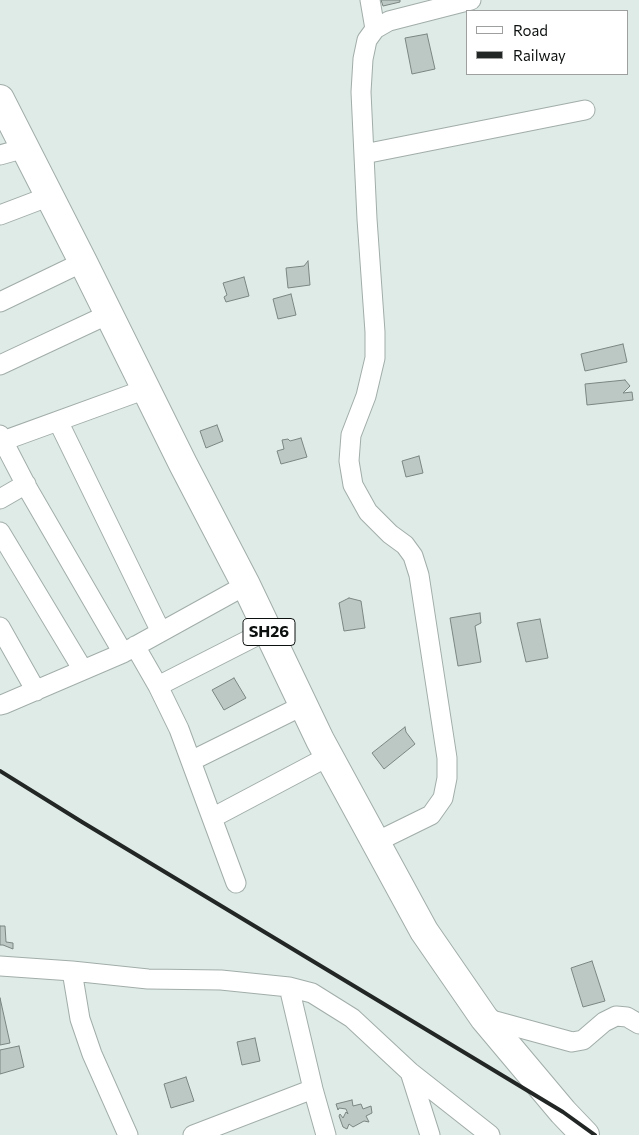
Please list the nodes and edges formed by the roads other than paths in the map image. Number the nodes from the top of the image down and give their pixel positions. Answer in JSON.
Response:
{"nodes":[{"id":1,"x":370,"y":0,"type":"edge"},
{"id":2,"x":471,"y":0,"type":"edge"},
{"id":3,"x":450,"y":2,"type":"edge"},
{"id":4,"x":375,"y":29,"type":"junction"},
{"id":5,"x":0,"y":98,"type":"edge"},
{"id":6,"x":585,"y":110,"type":"dead end"},
{"id":7,"x":12,"y":151,"type":"edge"},
{"id":8,"x":364,"y":154,"type":"junction"},
{"id":9,"x":50,"y":196,"type":"junction"},
{"id":10,"x":0,"y":215,"type":"edge"},
{"id":11,"x":83,"y":262,"type":"junction"},
{"id":12,"x":0,"y":302,"type":"edge"},
{"id":13,"x":109,"y":314,"type":"junction"},
{"id":14,"x":0,"y":365,"type":"edge"},
{"id":15,"x":146,"y":389,"type":"junction"},
{"id":16,"x":58,"y":421,"type":"junction"},
{"id":17,"x":1,"y":440,"type":"edge"},
{"id":18,"x":26,"y":484,"type":"junction"},
{"id":19,"x":0,"y":500,"type":"edge"},
{"id":20,"x":0,"y":532,"type":"edge"},
{"id":21,"x":246,"y":585,"type":"junction"},
{"id":22,"x":0,"y":627,"type":"edge"},
{"id":23,"x":268,"y":630,"type":"junction"},
{"id":24,"x":161,"y":632,"type":"junction"},
{"id":25,"x":129,"y":649,"type":"junction"},
{"id":26,"x":83,"y":670,"type":"junction"},
{"id":27,"x":158,"y":686,"type":"junction"},
{"id":28,"x":36,"y":691,"type":"junction"},
{"id":29,"x":0,"y":705,"type":"edge"},
{"id":30,"x":304,"y":705,"type":"junction"},
{"id":31,"x":329,"y":756,"type":"junction"},
{"id":32,"x":191,"y":761,"type":"junction"},
{"id":33,"x":212,"y":818,"type":"junction"},
{"id":34,"x":376,"y":842,"type":"junction"},
{"id":35,"x":236,"y":883,"type":"dead end"},
{"id":36,"x":0,"y":966,"type":"edge"},
{"id":37,"x":72,"y":970,"type":"junction"},
{"id":38,"x":289,"y":987,"type":"junction"},
{"id":39,"x":484,"y":1018,"type":"junction"},
{"id":40,"x":639,"y":1024,"type":"edge"},
{"id":41,"x":410,"y":1072,"type":"junction"},
{"id":42,"x":313,"y":1089,"type":"junction"},
{"id":43,"x":128,"y":1135,"type":"edge"},
{"id":44,"x":193,"y":1135,"type":"edge"},
{"id":45,"x":326,"y":1135,"type":"edge"},
{"id":46,"x":430,"y":1135,"type":"edge"},
{"id":47,"x":490,"y":1135,"type":"edge"},
{"id":48,"x":585,"y":1135,"type":"edge"}],
"edges":[{"from":1,"to":4,"type":"street"},
{"from":2,"to":3,"type":"street"},
{"from":3,"to":4,"type":"street"},
{"from":4,"to":8,"type":"street"},
{"from":5,"to":7,"type":"main road","number":"SH26"},
{"from":6,"to":8,"type":"street"},
{"from":7,"to":9,"type":"main road","number":"SH26"},
{"from":8,"to":34,"type":"street"},
{"from":9,"to":10,"type":"street"},
{"from":9,"to":11,"type":"main road","number":"SH26"},
{"from":11,"to":12,"type":"street"},
{"from":11,"to":13,"type":"main road","number":"SH26"},
{"from":13,"to":14,"type":"street"},
{"from":13,"to":15,"type":"main road","number":"SH26"},
{"from":15,"to":16,"type":"street"},
{"from":15,"to":21,"type":"main road","number":"SH26"},
{"from":16,"to":17,"type":"street"},
{"from":16,"to":24,"type":"street"},
{"from":17,"to":18,"type":"street"},
{"from":18,"to":19,"type":"street"},
{"from":18,"to":25,"type":"street"},
{"from":20,"to":26,"type":"street"},
{"from":21,"to":23,"type":"main road","number":"SH26"},
{"from":21,"to":24,"type":"street"},
{"from":22,"to":28,"type":"street"},
{"from":23,"to":27,"type":"street"},
{"from":23,"to":30,"type":"main road","number":"SH26"},
{"from":24,"to":25,"type":"street"},
{"from":25,"to":26,"type":"street"},
{"from":25,"to":27,"type":"street"},
{"from":26,"to":28,"type":"street"},
{"from":27,"to":32,"type":"street"},
{"from":28,"to":29,"type":"street"},
{"from":30,"to":31,"type":"main road","number":"SH26"},
{"from":30,"to":32,"type":"street"},
{"from":31,"to":33,"type":"street"},
{"from":31,"to":34,"type":"main road","number":"SH26"},
{"from":32,"to":33,"type":"street"},
{"from":33,"to":35,"type":"street"},
{"from":34,"to":39,"type":"main road","number":"SH26"},
{"from":36,"to":37,"type":"street"},
{"from":37,"to":38,"type":"street"},
{"from":37,"to":43,"type":"street"},
{"from":38,"to":41,"type":"street"},
{"from":38,"to":42,"type":"street"},
{"from":39,"to":40,"type":"street"},
{"from":39,"to":48,"type":"main road","number":"SH26"},
{"from":41,"to":46,"type":"street"},
{"from":41,"to":47,"type":"street"},
{"from":42,"to":44,"type":"street"},
{"from":42,"to":45,"type":"street"}]}
